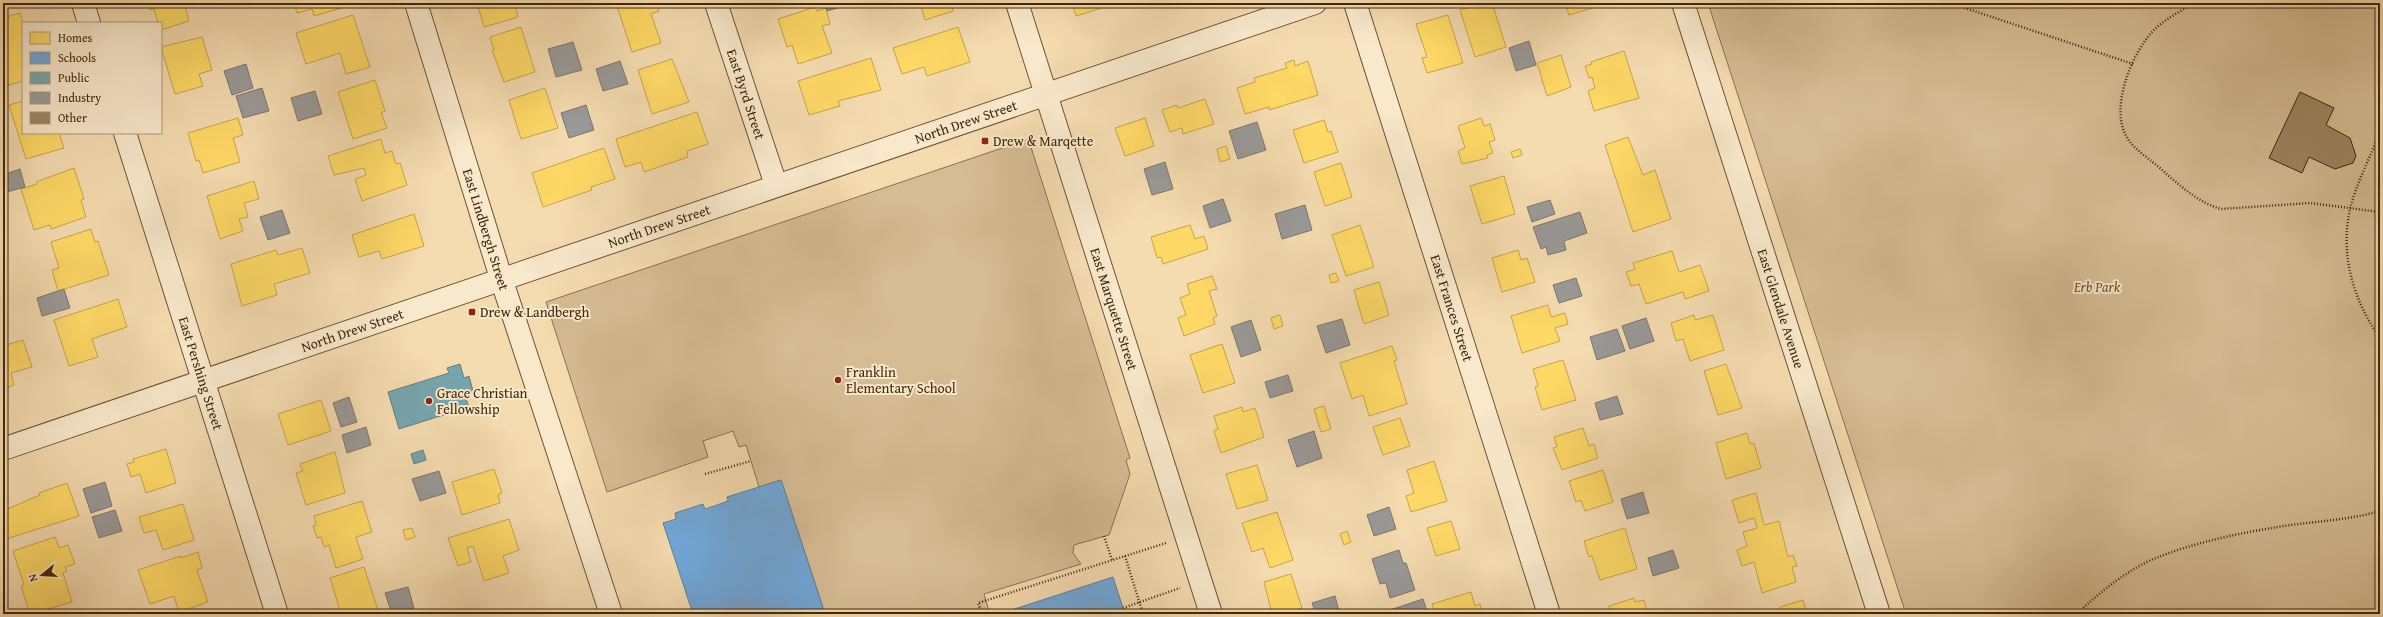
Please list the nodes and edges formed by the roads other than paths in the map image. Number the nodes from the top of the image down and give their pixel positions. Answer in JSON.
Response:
{"nodes":[{"id":1,"x":83,"y":3,"type":"edge"},
{"id":2,"x":416,"y":3,"type":"edge"},
{"id":3,"x":716,"y":3,"type":"edge"},
{"id":4,"x":1017,"y":3,"type":"edge"},
{"id":5,"x":1315,"y":3,"type":"edge"},
{"id":6,"x":1355,"y":3,"type":"edge"},
{"id":7,"x":1684,"y":3,"type":"edge"},
{"id":8,"x":90,"y":22,"type":"edge"},
{"id":9,"x":1046,"y":93,"type":"junction"},
{"id":10,"x":125,"y":134,"type":"edge"},
{"id":11,"x":776,"y":185,"type":"junction"},
{"id":12,"x":501,"y":278,"type":"junction"},
{"id":13,"x":204,"y":381,"type":"junction"},
{"id":14,"x":3,"y":448,"type":"edge"},
{"id":15,"x":277,"y":614,"type":"edge"},
{"id":16,"x":611,"y":614,"type":"edge"},
{"id":17,"x":1212,"y":614,"type":"edge"},
{"id":18,"x":1549,"y":614,"type":"edge"},
{"id":19,"x":1878,"y":614,"type":"edge"}],
"edges":[{"from":1,"to":8,"type":"street"},
{"from":2,"to":12,"type":"street","name":"East Lindbergh Street"},
{"from":3,"to":11,"type":"street","name":"East Byrd Street"},
{"from":4,"to":9,"type":"street","name":"East Marquette Street"},
{"from":5,"to":9,"type":"street","name":"North Drew Street"},
{"from":6,"to":18,"type":"street","name":"East Frances Street"},
{"from":7,"to":19,"type":"street","name":"East Glendale Avenue"},
{"from":9,"to":11,"type":"street","name":"North Drew Street"},
{"from":9,"to":17,"type":"street","name":"East Marquette Street"},
{"from":10,"to":13,"type":"street","name":"East Pershing Street"},
{"from":11,"to":12,"type":"street","name":"North Drew Street"},
{"from":12,"to":13,"type":"street","name":"North Drew Street"},
{"from":12,"to":16,"type":"street","name":"East Lindbergh Street"},
{"from":13,"to":14,"type":"street","name":"North Drew Street"},
{"from":13,"to":15,"type":"street","name":"East Pershing Street"}]}
